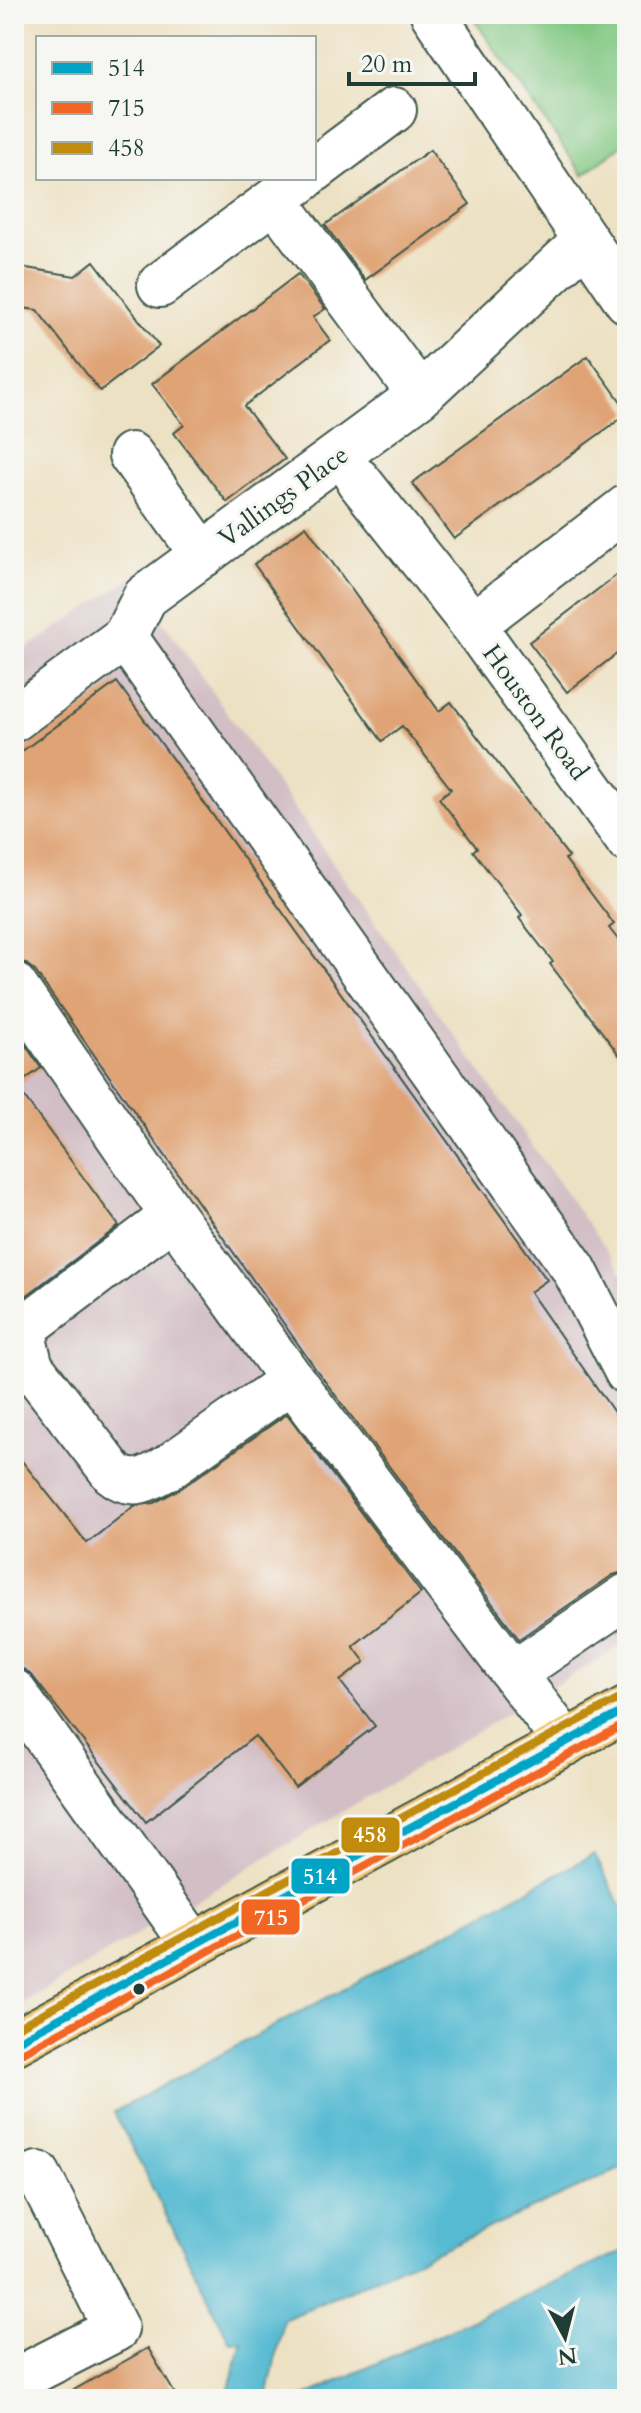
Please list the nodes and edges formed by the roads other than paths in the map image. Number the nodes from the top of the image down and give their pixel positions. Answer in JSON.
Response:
{"nodes":[{"id":1,"x":433,"y":14,"type":"edge"},
{"id":2,"x":394,"y":110,"type":"dead end"},
{"id":3,"x":316,"y":168,"type":"edge"},
{"id":4,"x":290,"y":189,"type":"edge"},
{"id":5,"x":586,"y":240,"type":"junction"},
{"id":6,"x":160,"y":285,"type":"dead end"},
{"id":7,"x":627,"y":301,"type":"edge"},
{"id":8,"x":420,"y":395,"type":"junction"},
{"id":9,"x":131,"y":455,"type":"dead end"},
{"id":10,"x":358,"y":480,"type":"dead end"},
{"id":11,"x":627,"y":507,"type":"edge"},
{"id":12,"x":203,"y":555,"type":"junction"},
{"id":13,"x":473,"y":625,"type":"junction"},
{"id":14,"x":125,"y":637,"type":"junction"},
{"id":15,"x":14,"y":719,"type":"edge"},
{"id":16,"x":627,"y":839,"type":"edge"},
{"id":17,"x":14,"y":985,"type":"edge"},
{"id":18,"x":173,"y":1216,"type":"junction"},
{"id":19,"x":627,"y":1372,"type":"edge"},
{"id":20,"x":292,"y":1380,"type":"junction"},
{"id":21,"x":627,"y":1596,"type":"edge"},
{"id":22,"x":514,"y":1673,"type":"junction"},
{"id":23,"x":14,"y":1692,"type":"edge"},
{"id":24,"x":627,"y":1709,"type":"edge"},
{"id":25,"x":566,"y":1743,"type":"junction"},
{"id":26,"x":193,"y":1944,"type":"junction"},
{"id":27,"x":14,"y":2043,"type":"edge"},
{"id":28,"x":38,"y":2174,"type":"dead end"},
{"id":29,"x":14,"y":2381,"type":"edge"}],
"edges":[{"from":1,"to":5,"type":"street"},
{"from":2,"to":3,"type":"street"},
{"from":4,"to":6,"type":"street"},
{"from":4,"to":8,"type":"street"},
{"from":5,"to":7,"type":"street"},
{"from":5,"to":8,"type":"street","name":"Vallings Place"},
{"from":8,"to":12,"type":"street","name":"Vallings Place"},
{"from":9,"to":12,"type":"street"},
{"from":10,"to":13,"type":"street","name":"Houston Road"},
{"from":11,"to":13,"type":"street","name":"Houston Road"},
{"from":12,"to":14,"type":"street","name":"Vallings Place"},
{"from":13,"to":16,"type":"street","name":"Houston Road"},
{"from":14,"to":15,"type":"street"},
{"from":14,"to":19,"type":"street"},
{"from":17,"to":18,"type":"street"},
{"from":18,"to":20,"type":"street"},
{"from":18,"to":20,"type":"street"},
{"from":20,"to":22,"type":"street"},
{"from":21,"to":22,"type":"street"},
{"from":22,"to":25,"type":"street"},
{"from":23,"to":26,"type":"street"},
{"from":24,"to":25,"type":"main road"},
{"from":25,"to":26,"type":"main road"},
{"from":26,"to":27,"type":"main road"},
{"from":28,"to":29,"type":"street"}]}
